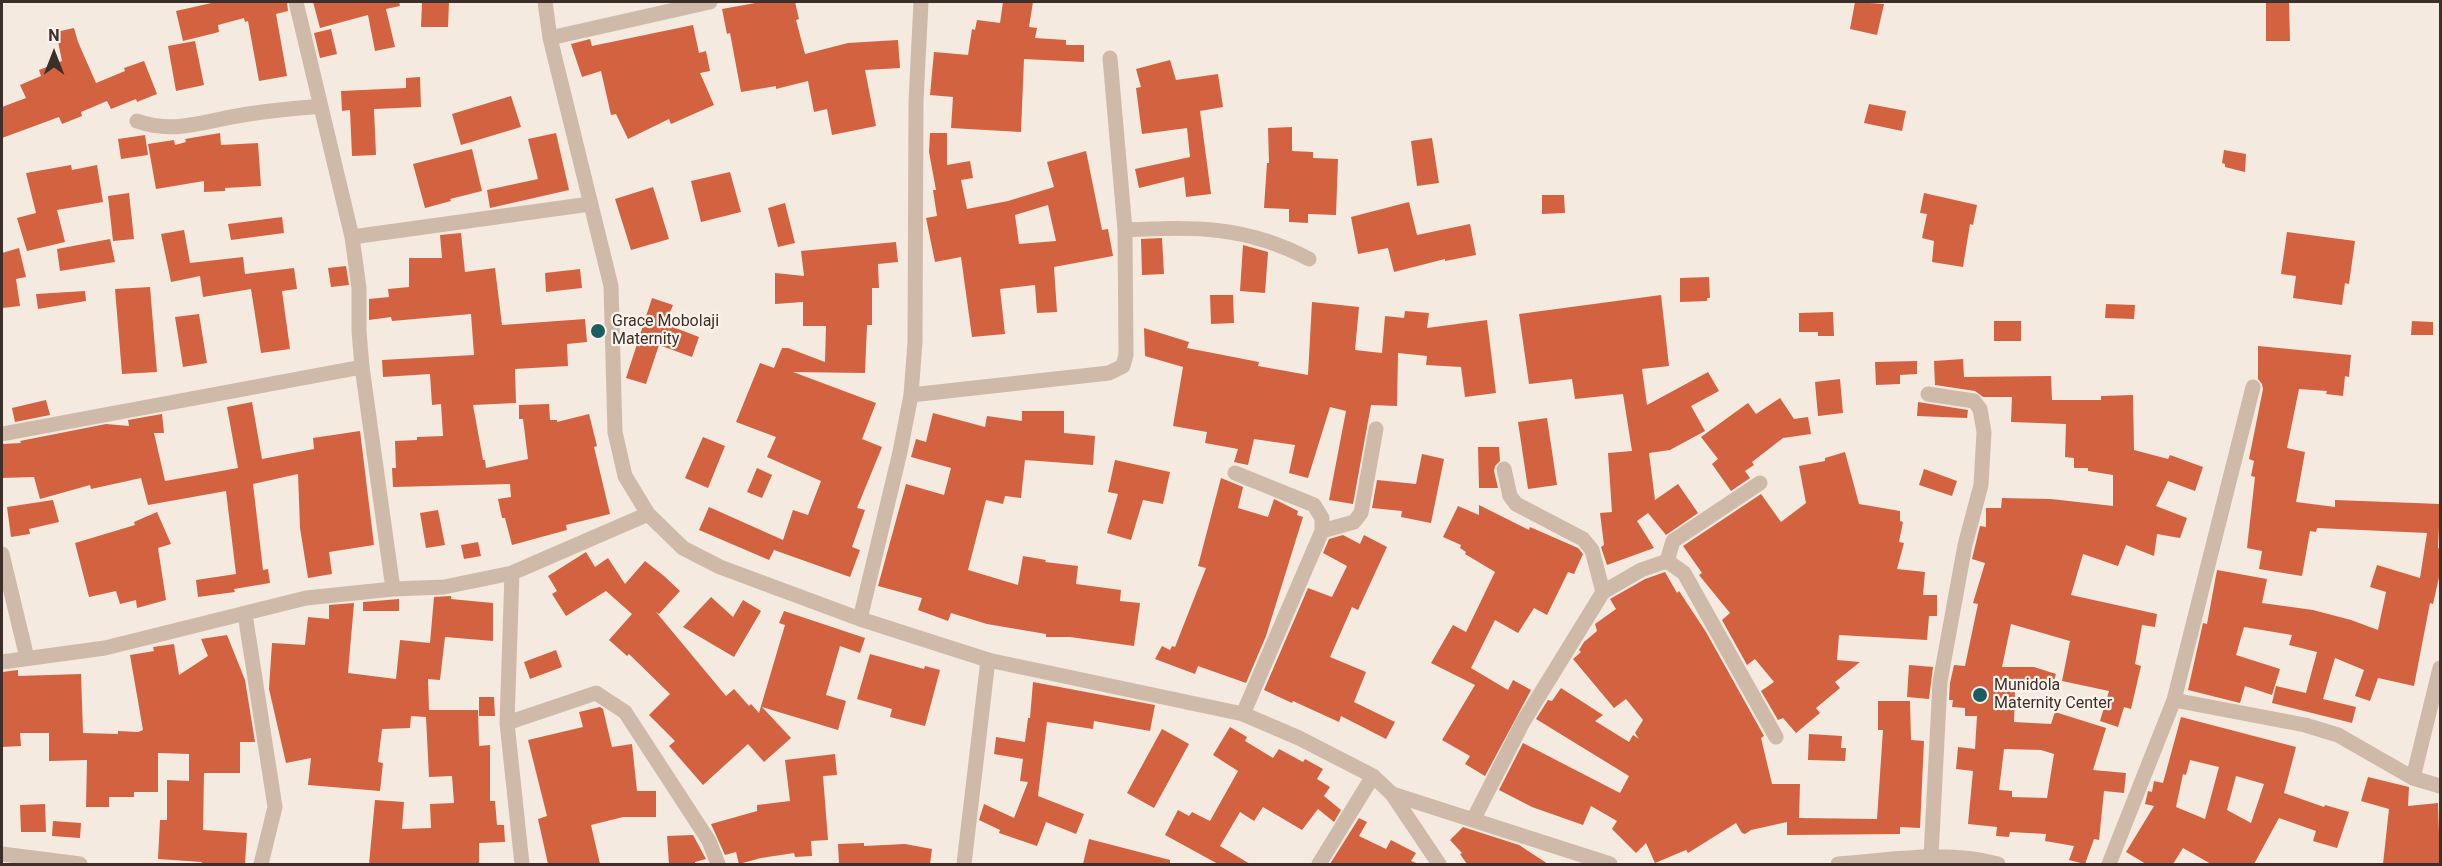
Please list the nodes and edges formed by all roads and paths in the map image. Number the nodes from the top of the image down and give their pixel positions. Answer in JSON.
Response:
{"nodes":[{"id":1,"x":297,"y":2,"type":"edge"},
{"id":2,"x":545,"y":2,"type":"edge"},
{"id":3,"x":710,"y":2,"type":"edge"},
{"id":4,"x":921,"y":2,"type":"edge"},
{"id":5,"x":550,"y":38,"type":"junction"},
{"id":6,"x":1110,"y":58,"type":"dead end"},
{"id":7,"x":320,"y":106,"type":"junction"},
{"id":8,"x":137,"y":121,"type":"dead end"},
{"id":9,"x":590,"y":204,"type":"junction"},
{"id":10,"x":1125,"y":230,"type":"junction"},
{"id":11,"x":352,"y":237,"type":"junction"},
{"id":12,"x":1309,"y":259,"type":"dead end"},
{"id":13,"x":362,"y":367,"type":"junction"},
{"id":14,"x":2253,"y":387,"type":"dead end"},
{"id":15,"x":1928,"y":394,"type":"dead end"},
{"id":16,"x":910,"y":395,"type":"junction"},
{"id":17,"x":1376,"y":429,"type":"dead end"},
{"id":18,"x":2,"y":434,"type":"edge"},
{"id":19,"x":1504,"y":468,"type":"dead end"},
{"id":20,"x":1235,"y":474,"type":"dead end"},
{"id":21,"x":1760,"y":483,"type":"dead end"},
{"id":22,"x":648,"y":514,"type":"junction"},
{"id":23,"x":1322,"y":531,"type":"junction"},
{"id":24,"x":2,"y":554,"type":"edge"},
{"id":25,"x":1667,"y":561,"type":"junction"},
{"id":26,"x":512,"y":573,"type":"junction"},
{"id":27,"x":393,"y":589,"type":"junction"},
{"id":28,"x":1603,"y":592,"type":"junction"},
{"id":29,"x":245,"y":614,"type":"junction"},
{"id":30,"x":860,"y":619,"type":"junction"},
{"id":31,"x":27,"y":658,"type":"junction"},
{"id":32,"x":988,"y":660,"type":"junction"},
{"id":33,"x":2,"y":662,"type":"edge"},
{"id":34,"x":2440,"y":668,"type":"edge"},
{"id":35,"x":2174,"y":700,"type":"junction"},
{"id":36,"x":1243,"y":714,"type":"junction"},
{"id":37,"x":507,"y":723,"type":"junction"},
{"id":38,"x":1776,"y":737,"type":"dead end"},
{"id":39,"x":1373,"y":776,"type":"junction"},
{"id":40,"x":2413,"y":778,"type":"junction"},
{"id":41,"x":2440,"y":786,"type":"edge"},
{"id":42,"x":1392,"y":794,"type":"junction"},
{"id":43,"x":1473,"y":820,"type":"junction"},
{"id":44,"x":2,"y":854,"type":"edge"},
{"id":45,"x":1931,"y":856,"type":"junction"},
{"id":46,"x":80,"y":864,"type":"edge"},
{"id":47,"x":261,"y":864,"type":"edge"},
{"id":48,"x":522,"y":864,"type":"edge"},
{"id":49,"x":718,"y":864,"type":"edge"},
{"id":50,"x":964,"y":864,"type":"edge"},
{"id":51,"x":1319,"y":864,"type":"edge"},
{"id":52,"x":1439,"y":864,"type":"edge"},
{"id":53,"x":1610,"y":864,"type":"edge"},
{"id":54,"x":1838,"y":864,"type":"edge"},
{"id":55,"x":1998,"y":864,"type":"edge"},
{"id":56,"x":2109,"y":864,"type":"edge"}],
"edges":[{"from":1,"to":7,"type":"street"},
{"from":2,"to":5,"type":"street"},
{"from":3,"to":5,"type":"street"},
{"from":4,"to":16,"type":"street"},
{"from":5,"to":9,"type":"street"},
{"from":6,"to":10,"type":"street"},
{"from":7,"to":8,"type":"street"},
{"from":7,"to":11,"type":"street"},
{"from":9,"to":11,"type":"street"},
{"from":9,"to":22,"type":"street"},
{"from":10,"to":12,"type":"street"},
{"from":10,"to":16,"type":"street"},
{"from":11,"to":13,"type":"street"},
{"from":13,"to":18,"type":"street"},
{"from":13,"to":27,"type":"street"},
{"from":14,"to":35,"type":"street"},
{"from":15,"to":45,"type":"street"},
{"from":16,"to":30,"type":"street"},
{"from":17,"to":23,"type":"street"},
{"from":19,"to":28,"type":"street"},
{"from":20,"to":23,"type":"street"},
{"from":21,"to":25,"type":"street"},
{"from":22,"to":26,"type":"street"},
{"from":22,"to":30,"type":"street"},
{"from":23,"to":36,"type":"street"},
{"from":24,"to":31,"type":"street"},
{"from":25,"to":28,"type":"street"},
{"from":25,"to":38,"type":"street"},
{"from":26,"to":27,"type":"street"},
{"from":26,"to":37,"type":"street"},
{"from":27,"to":29,"type":"street"},
{"from":28,"to":43,"type":"street"},
{"from":29,"to":31,"type":"street"},
{"from":29,"to":47,"type":"street"},
{"from":30,"to":32,"type":"street"},
{"from":31,"to":33,"type":"street"},
{"from":32,"to":36,"type":"street"},
{"from":32,"to":50,"type":"street"},
{"from":34,"to":40,"type":"street"},
{"from":35,"to":40,"type":"street"},
{"from":35,"to":56,"type":"street"},
{"from":36,"to":39,"type":"street"},
{"from":37,"to":48,"type":"street"},
{"from":37,"to":49,"type":"street"},
{"from":39,"to":42,"type":"street"},
{"from":39,"to":51,"type":"street"},
{"from":40,"to":41,"type":"street"},
{"from":42,"to":43,"type":"street"},
{"from":42,"to":52,"type":"street"},
{"from":43,"to":53,"type":"street"},
{"from":44,"to":46,"type":"street"},
{"from":45,"to":54,"type":"street"},
{"from":45,"to":55,"type":"street"}]}
